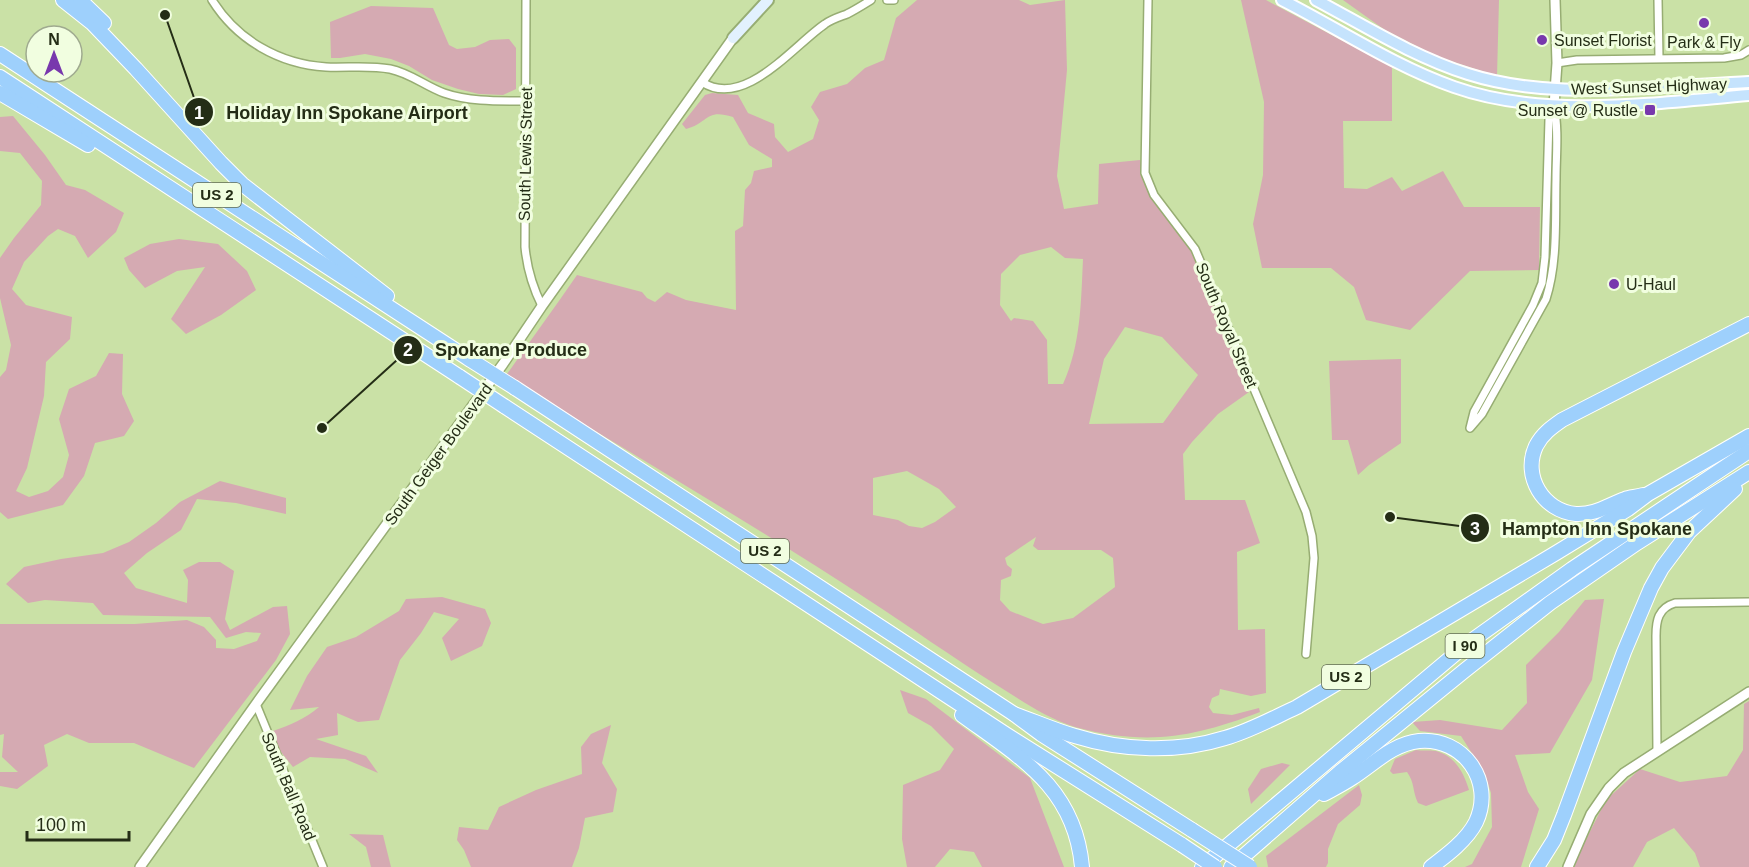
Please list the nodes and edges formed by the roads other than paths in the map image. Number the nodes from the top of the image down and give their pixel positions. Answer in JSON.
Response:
{"nodes":[{"id":1,"x":63,"y":0,"type":"edge"},
{"id":2,"x":80,"y":0,"type":"edge"},
{"id":3,"x":212,"y":0,"type":"edge"},
{"id":4,"x":526,"y":0,"type":"edge"},
{"id":5,"x":759,"y":0,"type":"edge"},
{"id":6,"x":768,"y":0,"type":"edge"},
{"id":7,"x":871,"y":0,"type":"edge"},
{"id":8,"x":887,"y":0,"type":"edge"},
{"id":9,"x":894,"y":0,"type":"edge"},
{"id":10,"x":1148,"y":0,"type":"edge"},
{"id":11,"x":1282,"y":0,"type":"edge"},
{"id":12,"x":1316,"y":0,"type":"edge"},
{"id":13,"x":1555,"y":0,"type":"edge"},
{"id":14,"x":1658,"y":0,"type":"edge"},
{"id":15,"x":733,"y":38,"type":"junction"},
{"id":16,"x":1749,"y":50,"type":"edge"},
{"id":17,"x":0,"y":54,"type":"edge"},
{"id":18,"x":1659,"y":58,"type":"junction"},
{"id":19,"x":1557,"y":63,"type":"junction"},
{"id":20,"x":136,"y":69,"type":"junction"},
{"id":21,"x":0,"y":77,"type":"edge"},
{"id":22,"x":702,"y":82,"type":"junction"},
{"id":23,"x":1749,"y":82,"type":"edge"},
{"id":24,"x":1666,"y":87,"type":"junction"},
{"id":25,"x":1555,"y":89,"type":"junction"},
{"id":26,"x":0,"y":93,"type":"edge"},
{"id":27,"x":1749,"y":94,"type":"edge"},
{"id":28,"x":526,"y":101,"type":"junction"},
{"id":29,"x":1554,"y":106,"type":"junction"},
{"id":30,"x":232,"y":230,"type":"junction"},
{"id":31,"x":542,"y":306,"type":"junction"},
{"id":32,"x":1749,"y":324,"type":"edge"},
{"id":33,"x":435,"y":336,"type":"junction"},
{"id":34,"x":1749,"y":436,"type":"edge"},
{"id":35,"x":1749,"y":451,"type":"edge"},
{"id":36,"x":1749,"y":474,"type":"edge"},
{"id":37,"x":1648,"y":494,"type":"junction"},
{"id":38,"x":1749,"y":602,"type":"edge"},
{"id":39,"x":1306,"y":654,"type":"dead end"},
{"id":40,"x":931,"y":685,"type":"junction"},
{"id":41,"x":1749,"y":692,"type":"edge"},
{"id":42,"x":256,"y":704,"type":"junction"},
{"id":43,"x":1014,"y":714,"type":"junction"},
{"id":44,"x":1656,"y":752,"type":"junction"},
{"id":45,"x":1296,"y":810,"type":"junction"},
{"id":46,"x":140,"y":867,"type":"edge"},
{"id":47,"x":323,"y":867,"type":"edge"},
{"id":48,"x":1082,"y":867,"type":"edge"},
{"id":49,"x":1202,"y":867,"type":"edge"},
{"id":50,"x":1215,"y":867,"type":"edge"},
{"id":51,"x":1231,"y":867,"type":"edge"},
{"id":52,"x":1250,"y":867,"type":"edge"},
{"id":53,"x":1431,"y":867,"type":"edge"},
{"id":54,"x":1537,"y":867,"type":"edge"},
{"id":55,"x":1568,"y":867,"type":"edge"}],
"edges":[{"from":1,"to":20,"type":"highway"},
{"from":2,"to":20,"type":"highway"},
{"from":3,"to":28,"type":"street"},
{"from":4,"to":28,"type":"street","name":"South Lewis Street"},
{"from":5,"to":15,"type":"main road"},
{"from":6,"to":15,"type":"main road"},
{"from":7,"to":22,"type":"street"},
{"from":8,"to":9,"type":"street"},
{"from":10,"to":39,"type":"street","name":"South Royal Street"},
{"from":11,"to":29,"type":"main road","name":"West Sunset Highway"},
{"from":12,"to":25,"type":"main road","name":"West Sunset Highway"},
{"from":13,"to":19,"type":"street"},
{"from":14,"to":18,"type":"street"},
{"from":15,"to":22,"type":"street","name":"South Geiger Boulevard"},
{"from":16,"to":18,"type":"street"},
{"from":17,"to":33,"type":"highway","number":"US 2"},
{"from":18,"to":19,"type":"street"},
{"from":19,"to":25,"type":"street"},
{"from":20,"to":33,"type":"highway"},
{"from":21,"to":30,"type":"highway","number":"US 2"},
{"from":22,"to":31,"type":"street","name":"South Geiger Boulevard"},
{"from":23,"to":24,"type":"main road","name":"West Sunset Highway"},
{"from":24,"to":25,"type":"main road","name":"West Sunset Highway"},
{"from":24,"to":27,"type":"main road"},
{"from":25,"to":29,"type":"street"},
{"from":26,"to":30,"type":"highway"},
{"from":27,"to":29,"type":"main road","name":"West Sunset Highway"},
{"from":28,"to":31,"type":"street","name":"South Lewis Street"},
{"from":29,"to":29,"type":"street"},
{"from":30,"to":40,"type":"highway","number":"US 2","bridge":true},
{"from":31,"to":42,"type":"street","name":"South Geiger Boulevard"},
{"from":32,"to":37,"type":"highway"},
{"from":33,"to":43,"type":"highway","number":"US 2","bridge":true},
{"from":34,"to":37,"type":"highway","number":"US 2"},
{"from":35,"to":49,"type":"highway","number":"I 90"},
{"from":36,"to":45,"type":"highway","number":"I 90"},
{"from":36,"to":54,"type":"highway"},
{"from":37,"to":43,"type":"highway","number":"US 2"},
{"from":38,"to":44,"type":"street"},
{"from":40,"to":48,"type":"highway"},
{"from":40,"to":50,"type":"highway","number":"US 2","bridge":true},
{"from":41,"to":44,"type":"street"},
{"from":42,"to":46,"type":"street","name":"South Geiger Boulevard"},
{"from":42,"to":47,"type":"street","name":"South Ball Road"},
{"from":43,"to":52,"type":"highway","number":"US 2","bridge":true},
{"from":44,"to":55,"type":"street"},
{"from":45,"to":51,"type":"highway","number":"I 90"},
{"from":45,"to":53,"type":"highway"}]}
